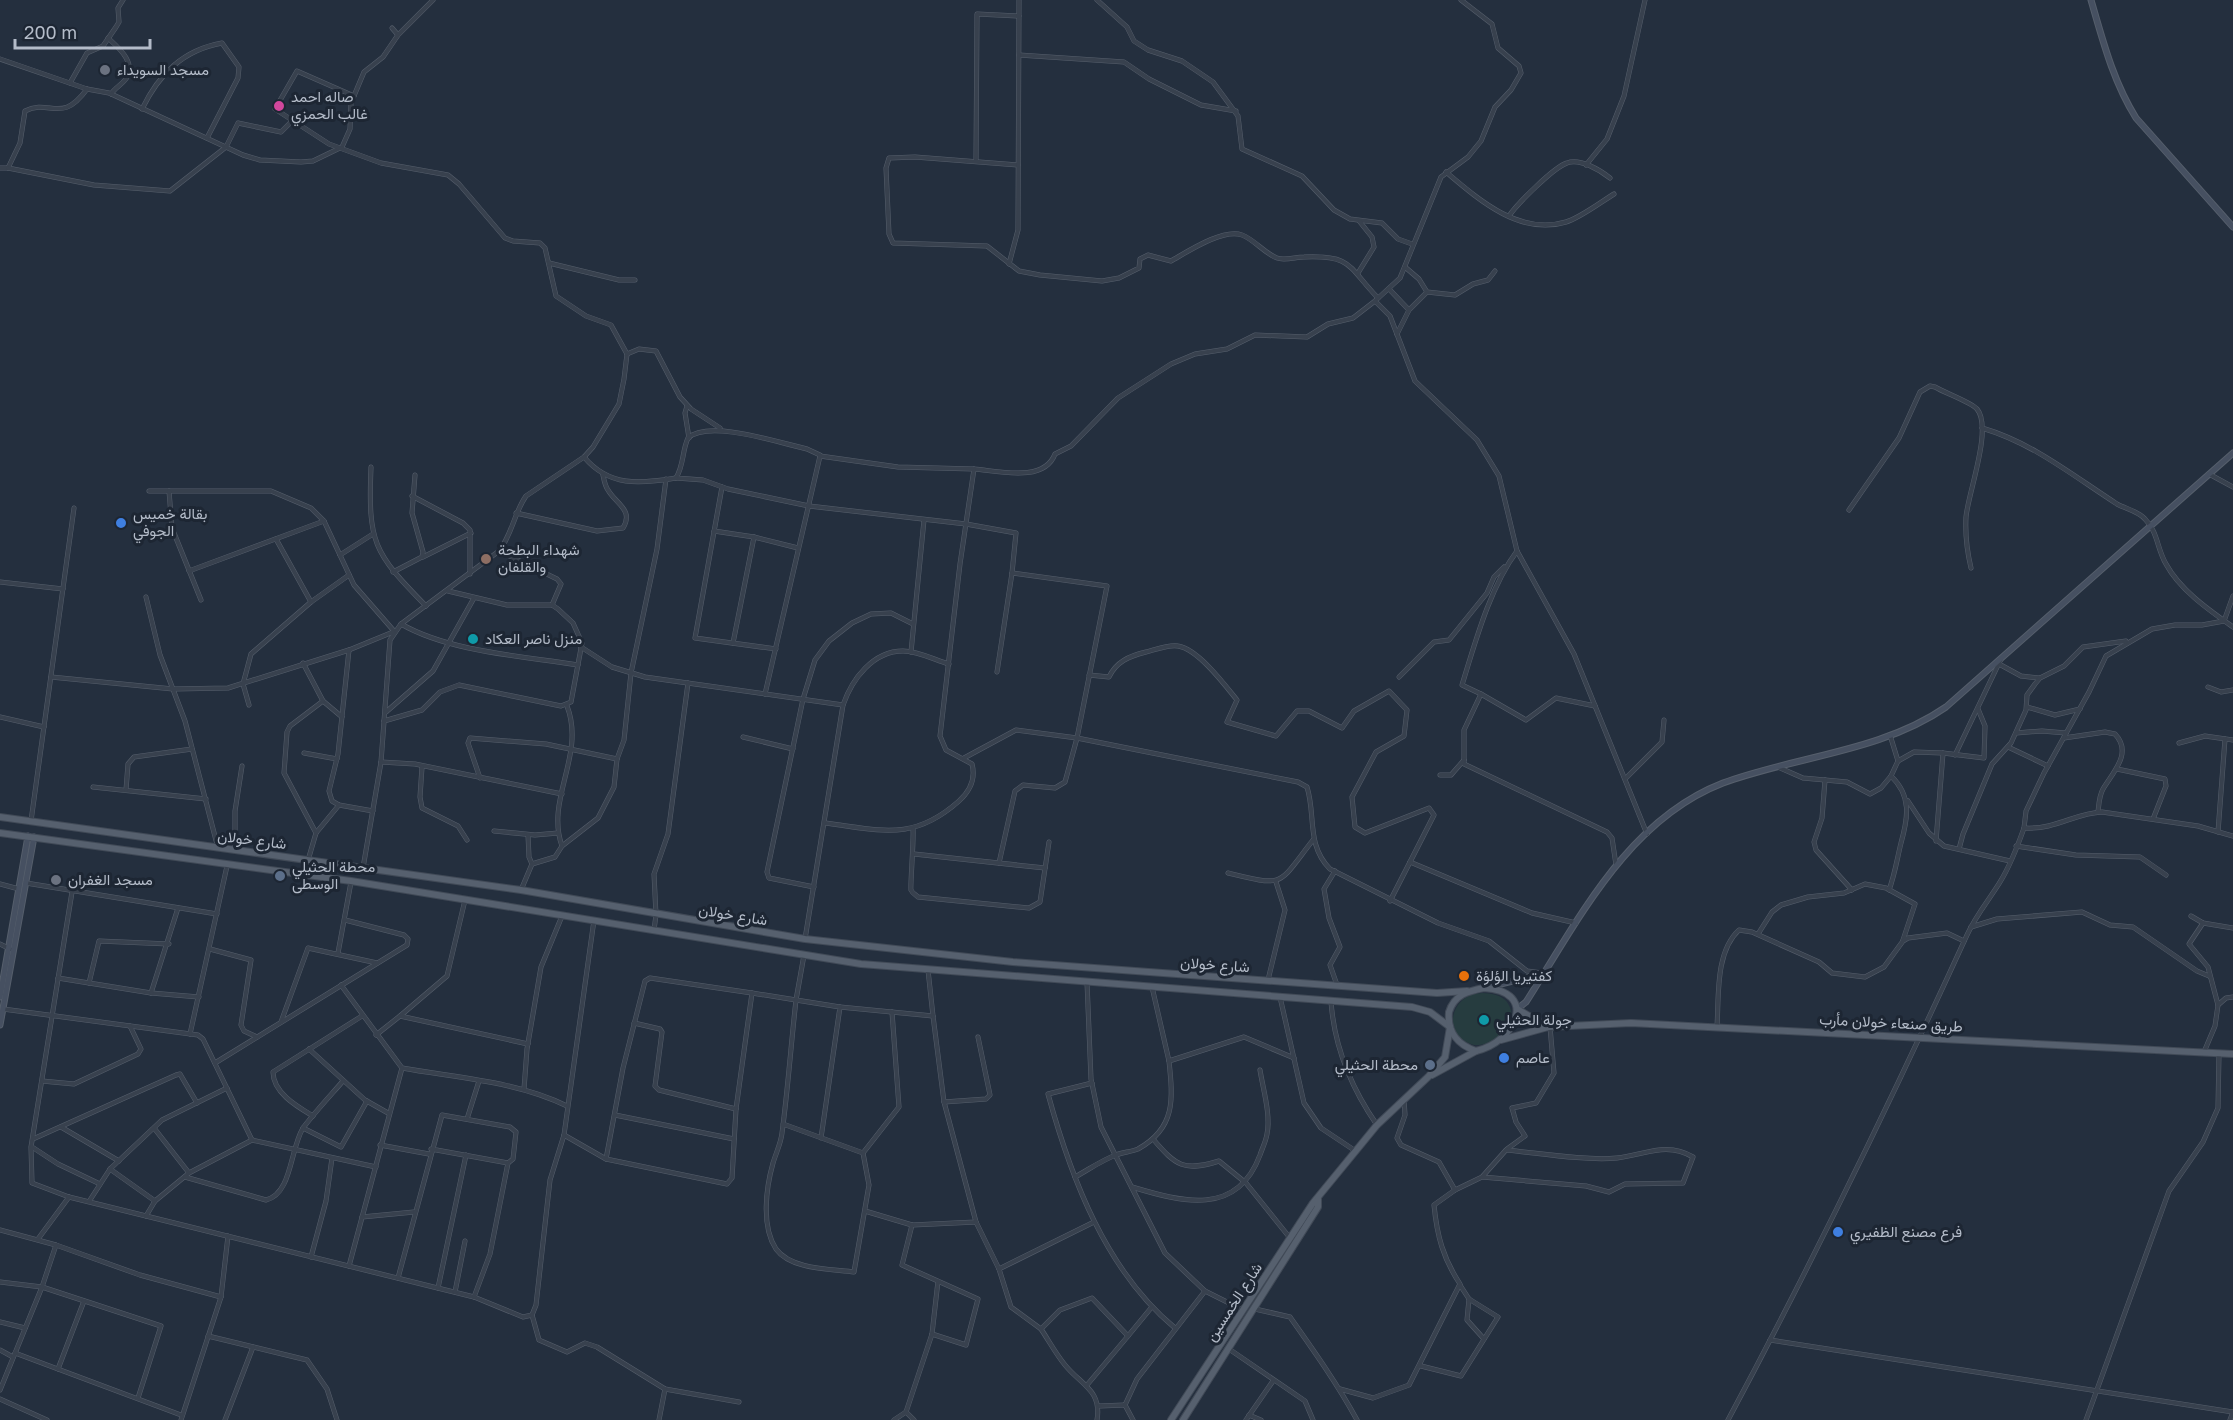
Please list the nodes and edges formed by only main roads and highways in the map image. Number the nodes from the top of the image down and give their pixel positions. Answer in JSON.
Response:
{"nodes":[{"id":1,"x":0,"y":817,"type":"edge"},
{"id":2,"x":0,"y":833,"type":"edge"},
{"id":3,"x":1013,"y":962,"type":"junction"},
{"id":4,"x":1009,"y":975,"type":"junction"},
{"id":5,"x":1467,"y":991,"type":"junction"},
{"id":6,"x":1517,"y":1009,"type":"junction"},
{"id":7,"x":1450,"y":1027,"type":"junction"},
{"id":8,"x":1549,"y":1027,"type":"junction"},
{"id":9,"x":1502,"y":1040,"type":"junction"},
{"id":10,"x":1476,"y":1051,"type":"junction"},
{"id":11,"x":2233,"y":1054,"type":"edge"},
{"id":12,"x":1428,"y":1077,"type":"junction"},
{"id":13,"x":1318,"y":1199,"type":"junction"},
{"id":14,"x":1171,"y":1420,"type":"edge"},
{"id":15,"x":1183,"y":1420,"type":"edge"}],
"edges":[{"from":1,"to":3,"type":"main road","name":"شارع خولان"},
{"from":2,"to":4,"type":"main road","name":"شارع خولان"},
{"from":3,"to":4,"type":"main road"},
{"from":3,"to":5,"type":"main road","name":"شارع خولان"},
{"from":4,"to":7,"type":"main road","name":"شارع خولان"},
{"from":5,"to":6,"type":"main road"},
{"from":5,"to":7,"type":"main road"},
{"from":6,"to":8,"type":"main road"},
{"from":6,"to":9,"type":"main road"},
{"from":7,"to":10,"type":"main road"},
{"from":7,"to":12,"type":"main road","name":"شارع الخمسين"},
{"from":8,"to":9,"type":"main road","name":"طريق صنعاء خولان مأرب"},
{"from":8,"to":11,"type":"main road","name":"طريق صنعاء خولان مأرب"},
{"from":9,"to":10,"type":"main road"},
{"from":10,"to":12,"type":"main road","name":"شارع الخمسين"},
{"from":12,"to":13,"type":"main road","name":"شارع الخمسين"},
{"from":13,"to":14,"type":"main road","name":"شارع الخمسين"},
{"from":13,"to":15,"type":"main road","name":"شارع الخمسين"}]}
